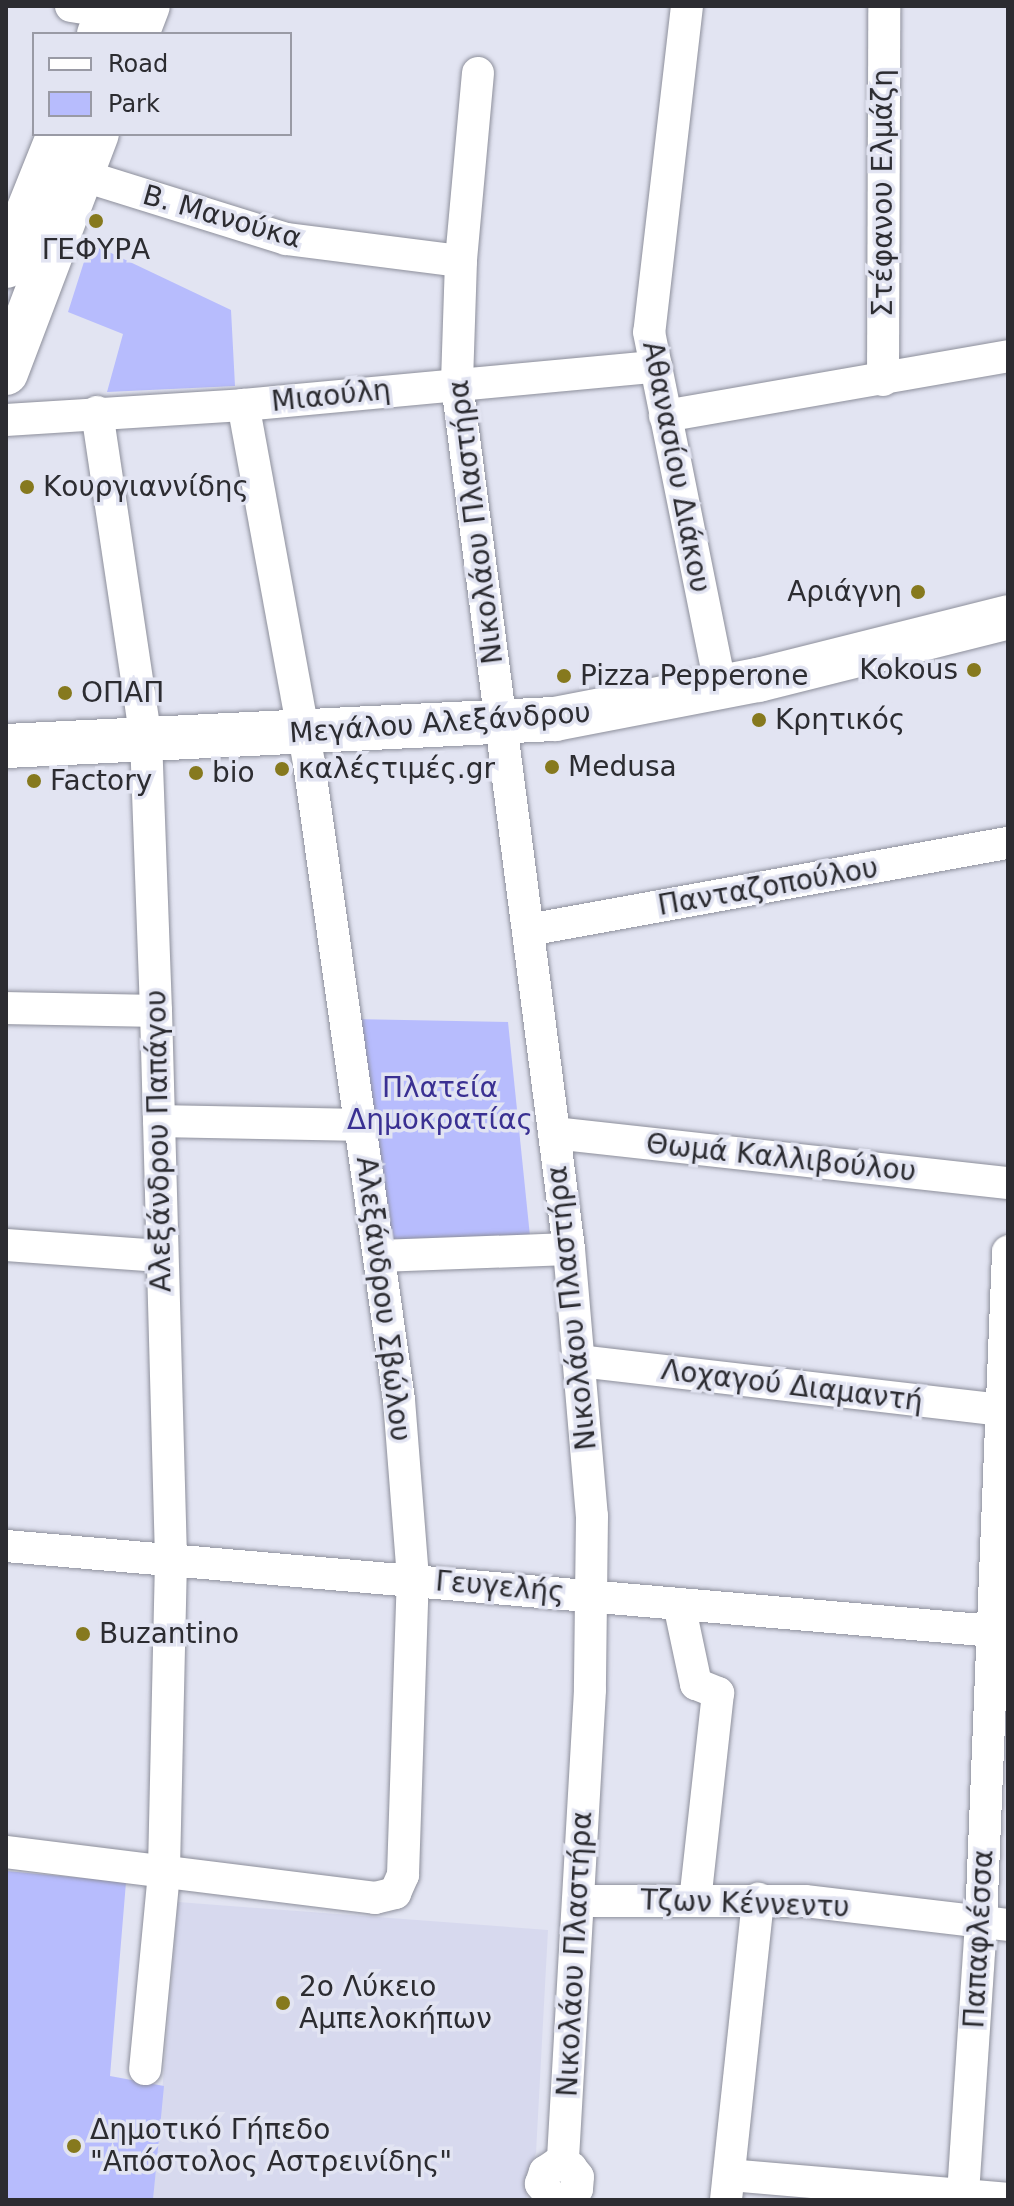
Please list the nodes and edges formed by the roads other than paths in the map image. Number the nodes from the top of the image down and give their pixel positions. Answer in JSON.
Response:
{"nodes":[{"id":1,"x":687,"y":6,"type":"edge"},
{"id":2,"x":884,"y":6,"type":"edge"},
{"id":3,"x":478,"y":73,"type":"dead end"},
{"id":4,"x":58,"y":136,"type":"edge"},
{"id":5,"x":96,"y":136,"type":"edge"},
{"id":6,"x":81,"y":175,"type":"junction"},
{"id":7,"x":461,"y":261,"type":"junction"},
{"id":8,"x":6,"y":266,"type":"edge"},
{"id":9,"x":1008,"y":356,"type":"edge"},
{"id":10,"x":656,"y":367,"type":"junction"},
{"id":11,"x":6,"y":373,"type":"edge"},
{"id":12,"x":883,"y":380,"type":"junction"},
{"id":13,"x":457,"y":384,"type":"junction"},
{"id":14,"x":243,"y":405,"type":"junction"},
{"id":15,"x":97,"y":412,"type":"junction"},
{"id":16,"x":665,"y":416,"type":"junction"},
{"id":17,"x":6,"y":420,"type":"edge"},
{"id":18,"x":1008,"y":617,"type":"edge"},
{"id":19,"x":721,"y":688,"type":"junction"},
{"id":20,"x":502,"y":724,"type":"junction"},
{"id":21,"x":302,"y":733,"type":"junction"},
{"id":22,"x":146,"y":738,"type":"junction"},
{"id":23,"x":6,"y":746,"type":"edge"},
{"id":24,"x":1008,"y":843,"type":"edge"},
{"id":25,"x":528,"y":930,"type":"junction"},
{"id":26,"x":6,"y":1008,"type":"edge"},
{"id":27,"x":156,"y":1011,"type":"junction"},
{"id":28,"x":159,"y":1121,"type":"junction"},
{"id":29,"x":361,"y":1125,"type":"junction"},
{"id":30,"x":554,"y":1133,"type":"junction"},
{"id":31,"x":1008,"y":1183,"type":"edge"},
{"id":32,"x":6,"y":1245,"type":"edge"},
{"id":33,"x":569,"y":1249,"type":"junction"},
{"id":34,"x":1008,"y":1252,"type":"edge"},
{"id":35,"x":161,"y":1256,"type":"junction"},
{"id":36,"x":379,"y":1256,"type":"junction"},
{"id":37,"x":1008,"y":1351,"type":"edge"},
{"id":38,"x":579,"y":1361,"type":"junction"},
{"id":39,"x":1004,"y":1410,"type":"junction"},
{"id":40,"x":1004,"y":1529,"type":"edge"},
{"id":41,"x":6,"y":1546,"type":"edge"},
{"id":42,"x":171,"y":1560,"type":"junction"},
{"id":43,"x":413,"y":1578,"type":"junction"},
{"id":44,"x":593,"y":1595,"type":"junction"},
{"id":45,"x":679,"y":1604,"type":"junction"},
{"id":46,"x":994,"y":1631,"type":"junction"},
{"id":47,"x":6,"y":1852,"type":"edge"},
{"id":48,"x":164,"y":1873,"type":"junction"},
{"id":49,"x":758,"y":1899,"type":"junction"},
{"id":50,"x":578,"y":1901,"type":"junction"},
{"id":51,"x":695,"y":1901,"type":"junction"},
{"id":52,"x":994,"y":1924,"type":"edge"},
{"id":53,"x":145,"y":2069,"type":"dead end"},
{"id":54,"x":563,"y":2164,"type":"junction"},
{"id":55,"x":727,"y":2187,"type":"edge"},
{"id":56,"x":963,"y":2194,"type":"junction"},
{"id":57,"x":1008,"y":2199,"type":"edge"},
{"id":58,"x":554,"y":2200,"type":"edge"},
{"id":59,"x":565,"y":2200,"type":"edge"}],
"edges":[{"from":1,"to":10,"type":"street","name":"Αθανασίου Διάκου"},
{"from":2,"to":12,"type":"street","name":"Στέφανου Ελμάζη"},
{"from":3,"to":7,"type":"street","name":"Νικολάου Πλαστήρα"},
{"from":4,"to":8,"type":"main road"},
{"from":5,"to":6,"type":"main road"},
{"from":6,"to":7,"type":"street","name":"Β. Μανούκα"},
{"from":6,"to":11,"type":"main road"},
{"from":7,"to":13,"type":"street","name":"Νικολάου Πλαστήρα"},
{"from":9,"to":12,"type":"street"},
{"from":10,"to":13,"type":"street","name":"Μιαούλη"},
{"from":10,"to":16,"type":"street","name":"Αθανασίου Διάκου"},
{"from":12,"to":16,"type":"street"},
{"from":13,"to":14,"type":"street","name":"Μιαούλη"},
{"from":13,"to":20,"type":"street","name":"Νικολάου Πλαστήρα"},
{"from":14,"to":15,"type":"street","name":"Μιαούλη"},
{"from":14,"to":21,"type":"street","name":"Αλεξάνδρου Σβώλου"},
{"from":15,"to":17,"type":"street","name":"Μιαούλη"},
{"from":15,"to":22,"type":"street","name":"Αλεξάνδρου Παπάγου"},
{"from":16,"to":19,"type":"street","name":"Αθανασίου Διάκου"},
{"from":18,"to":19,"type":"main road","name":"Μεγάλου Αλεξάνδρου"},
{"from":19,"to":20,"type":"main road","name":"Μεγάλου Αλεξάνδρου"},
{"from":20,"to":21,"type":"main road","name":"Μεγάλου Αλεξάνδρου"},
{"from":20,"to":25,"type":"street","name":"Νικολάου Πλαστήρα"},
{"from":21,"to":22,"type":"main road","name":"Μεγάλου Αλεξάνδρου"},
{"from":21,"to":29,"type":"street","name":"Αλεξάνδρου Σβώλου"},
{"from":22,"to":23,"type":"main road","name":"Μεγάλου Αλεξάνδρου"},
{"from":22,"to":27,"type":"street","name":"Αλεξάνδρου Παπάγου"},
{"from":24,"to":25,"type":"street","name":"Πανταζοπούλου"},
{"from":25,"to":30,"type":"street","name":"Νικολάου Πλαστήρα"},
{"from":26,"to":27,"type":"street"},
{"from":27,"to":28,"type":"street","name":"Αλεξάνδρου Παπάγου"},
{"from":28,"to":29,"type":"street"},
{"from":28,"to":35,"type":"street","name":"Αλεξάνδρου Παπάγου"},
{"from":29,"to":36,"type":"street","name":"Αλεξάνδρου Σβώλου"},
{"from":30,"to":31,"type":"street","name":"Θωμά Καλλιβούλου"},
{"from":30,"to":33,"type":"street","name":"Νικολάου Πλαστήρα"},
{"from":32,"to":35,"type":"street"},
{"from":33,"to":36,"type":"street"},
{"from":33,"to":38,"type":"street","name":"Νικολάου Πλαστήρα"},
{"from":34,"to":37,"type":"street","name":"Παπαφλέσσα"},
{"from":35,"to":42,"type":"street","name":"Αλεξάνδρου Παπάγου"},
{"from":36,"to":43,"type":"street","name":"Αλεξάνδρου Σβώλου"},
{"from":37,"to":39,"type":"street","name":"Παπαφλέσσα"},
{"from":38,"to":39,"type":"street","name":"Λοχαγού Διαμαντή"},
{"from":38,"to":44,"type":"street","name":"Νικολάου Πλαστήρα"},
{"from":39,"to":40,"type":"street","name":"Παπαφλέσσα"},
{"from":40,"to":46,"type":"street","name":"Παπαφλέσσα"},
{"from":41,"to":42,"type":"street","name":"Γευγελής"},
{"from":42,"to":43,"type":"street","name":"Γευγελής"},
{"from":42,"to":48,"type":"street","name":"Αλεξάνδρου Παπάγου"},
{"from":43,"to":44,"type":"street","name":"Γευγελής"},
{"from":43,"to":48,"type":"street","name":"Αλεξάνδρου Σβώλου"},
{"from":44,"to":45,"type":"street","name":"Γευγελής"},
{"from":44,"to":50,"type":"street","name":"Νικολάου Πλαστήρα"},
{"from":45,"to":46,"type":"street","name":"Γευγελής"},
{"from":45,"to":51,"type":"street"},
{"from":46,"to":52,"type":"street","name":"Παπαφλέσσα"},
{"from":47,"to":48,"type":"street"},
{"from":48,"to":53,"type":"street","name":"Αλεξάνδρου Παπάγου"},
{"from":49,"to":51,"type":"street","name":"Τζων Κέννεντυ"},
{"from":49,"to":52,"type":"street","name":"Τζων Κέννεντυ"},
{"from":49,"to":55,"type":"street"},
{"from":50,"to":51,"type":"street","name":"Τζων Κέννεντυ"},
{"from":50,"to":54,"type":"street","name":"Νικολάου Πλαστήρα"},
{"from":52,"to":56,"type":"street","name":"Παπαφλέσσα"},
{"from":54,"to":58,"type":"street"},
{"from":54,"to":59,"type":"street","name":"Νικολάου Πλαστήρα"},
{"from":55,"to":56,"type":"street"},
{"from":56,"to":57,"type":"street"}]}
